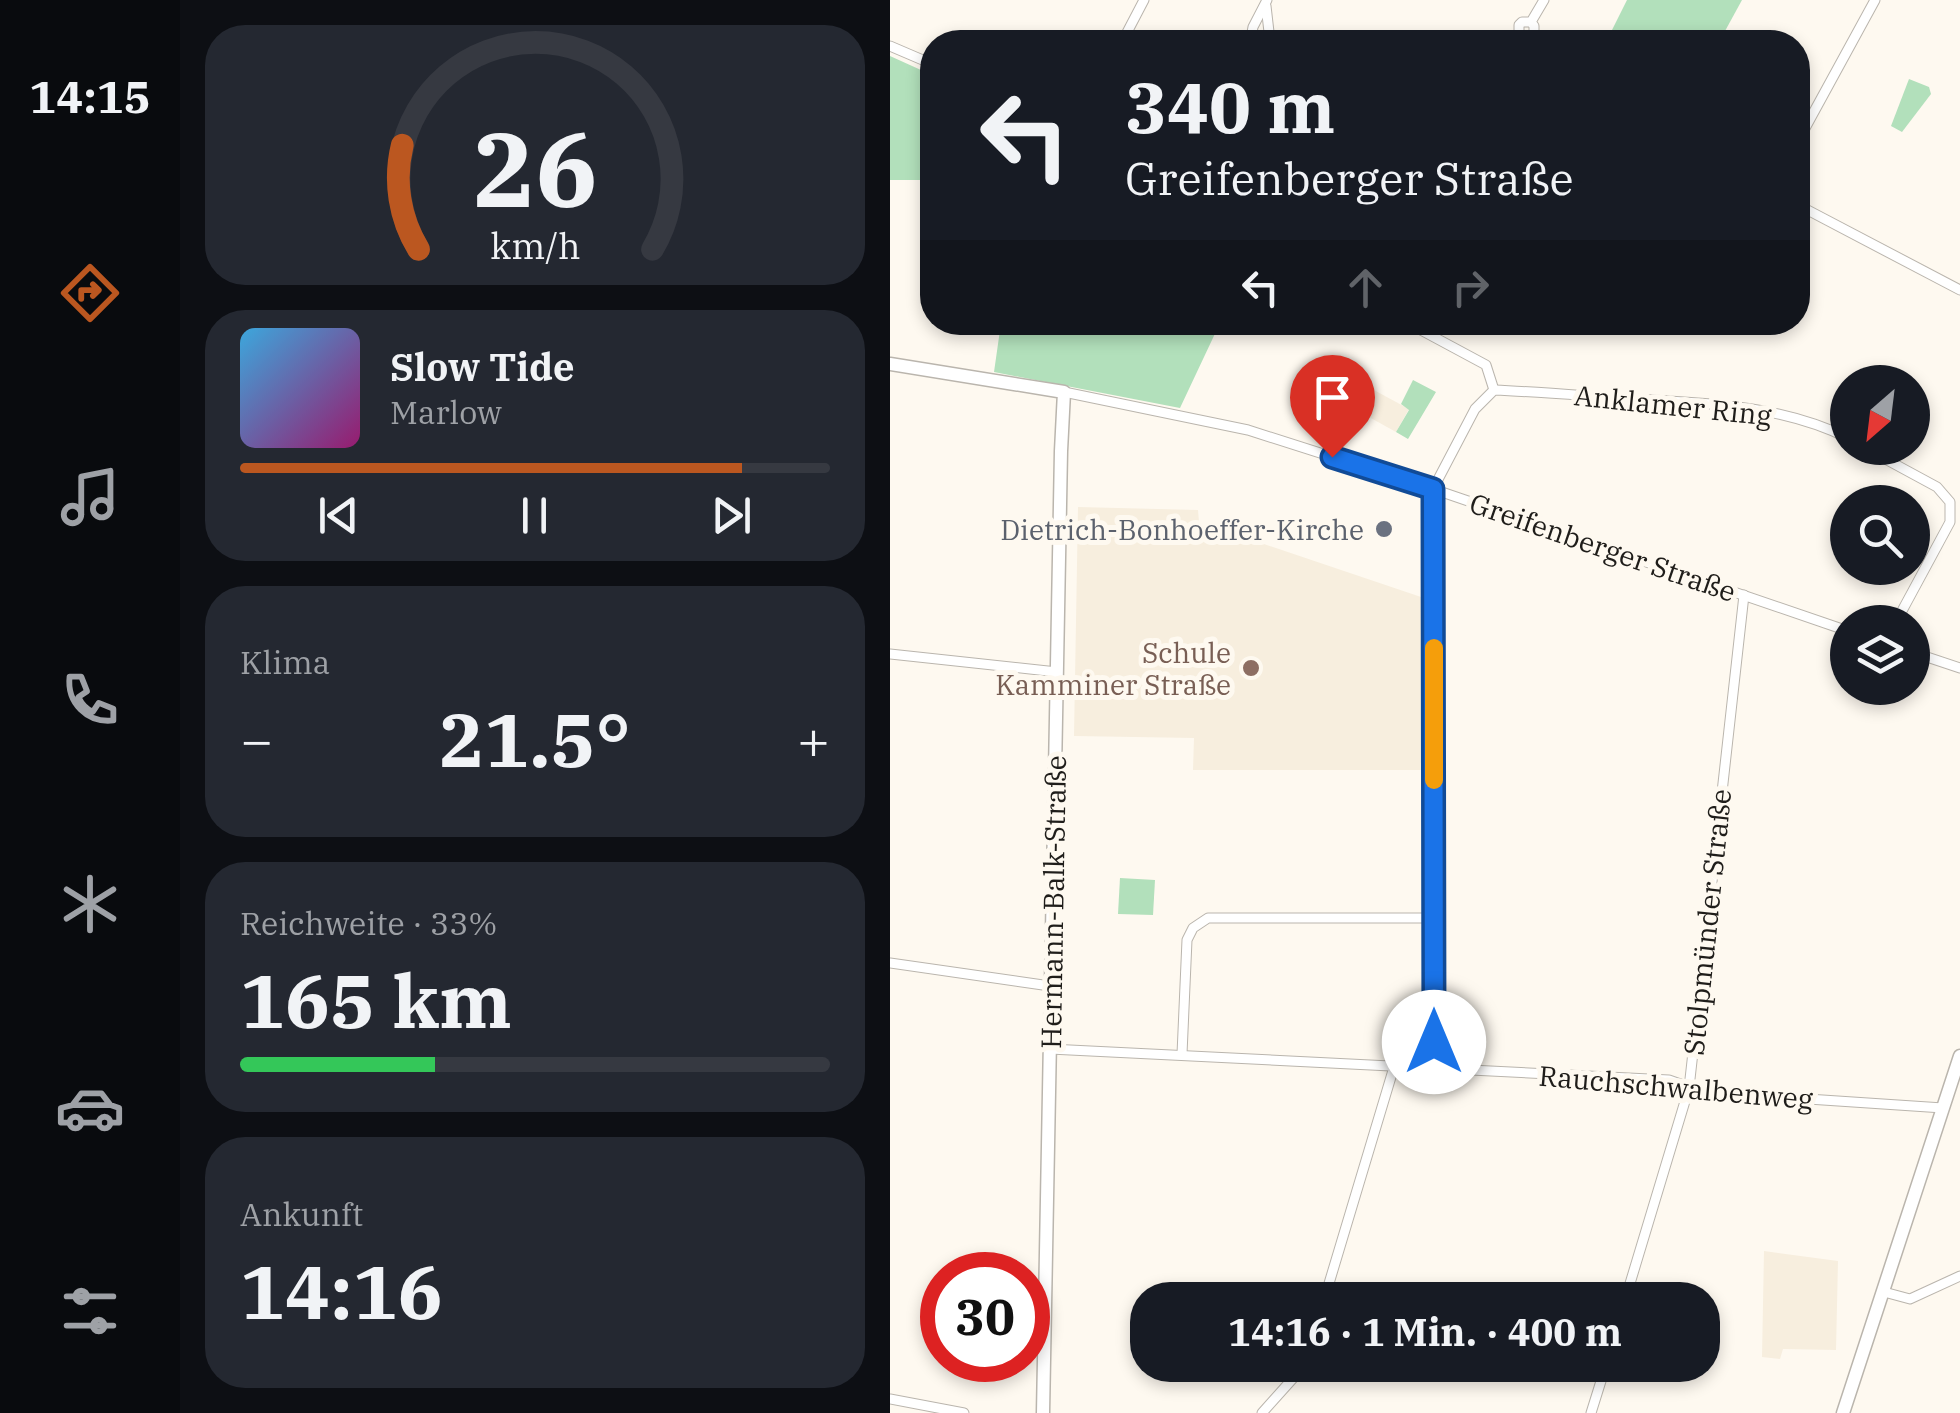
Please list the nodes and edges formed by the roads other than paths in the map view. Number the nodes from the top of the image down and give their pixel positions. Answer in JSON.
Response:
{"nodes":[{"id":1,"x":1144,"y":0,"type":"edge"},
{"id":2,"x":1544,"y":0,"type":"edge"},
{"id":3,"x":1874,"y":0,"type":"edge"},
{"id":4,"x":1266,"y":2,"type":"edge"},
{"id":5,"x":1531,"y":22,"type":"dead end"},
{"id":6,"x":1128,"y":30,"type":"edge"},
{"id":7,"x":1252,"y":30,"type":"edge"},
{"id":8,"x":1269,"y":30,"type":"edge"},
{"id":9,"x":890,"y":46,"type":"edge"},
{"id":10,"x":920,"y":59,"type":"edge"},
{"id":11,"x":1810,"y":119,"type":"edge"},
{"id":12,"x":1810,"y":210,"type":"edge"},
{"id":13,"x":1960,"y":290,"type":"edge"},
{"id":14,"x":1430,"y":335,"type":"edge"},
{"id":15,"x":890,"y":364,"type":"edge"},
{"id":16,"x":1494,"y":390,"type":"junction"},
{"id":17,"x":1064,"y":392,"type":"junction"},
{"id":18,"x":1830,"y":430,"type":"edge"},
{"id":19,"x":1897,"y":465,"type":"edge"},
{"id":20,"x":1433,"y":489,"type":"junction"},
{"id":21,"x":1744,"y":595,"type":"junction"},
{"id":22,"x":1905,"y":605,"type":"edge"},
{"id":23,"x":1830,"y":625,"type":"edge"},
{"id":24,"x":890,"y":654,"type":"edge"},
{"id":25,"x":1930,"y":658,"type":"edge"},
{"id":26,"x":1960,"y":668,"type":"edge"},
{"id":27,"x":1057,"y":672,"type":"junction"},
{"id":28,"x":1434,"y":918,"type":"junction"},
{"id":29,"x":890,"y":963,"type":"edge"},
{"id":30,"x":1050,"y":986,"type":"junction"},
{"id":31,"x":1050,"y":1049,"type":"junction"},
{"id":32,"x":1182,"y":1054,"type":"junction"},
{"id":33,"x":1960,"y":1057,"type":"edge"},
{"id":34,"x":1394,"y":1068,"type":"junction"},
{"id":35,"x":1434,"y":1068,"type":"junction"},
{"id":36,"x":1689,"y":1088,"type":"junction"},
{"id":37,"x":1943,"y":1108,"type":"junction"},
{"id":38,"x":1960,"y":1276,"type":"edge"},
{"id":39,"x":1329,"y":1282,"type":"edge"},
{"id":40,"x":1630,"y":1282,"type":"edge"},
{"id":41,"x":1884,"y":1292,"type":"junction"},
{"id":42,"x":1290,"y":1382,"type":"edge"},
{"id":43,"x":1601,"y":1382,"type":"edge"},
{"id":44,"x":890,"y":1399,"type":"edge"},
{"id":45,"x":964,"y":1413,"type":"edge"},
{"id":46,"x":1042,"y":1413,"type":"edge"},
{"id":47,"x":1262,"y":1413,"type":"edge"},
{"id":48,"x":1592,"y":1413,"type":"edge"},
{"id":49,"x":1843,"y":1413,"type":"edge"}],
"edges":[{"from":1,"to":6,"type":"street"},
{"from":2,"to":5,"type":"street"},
{"from":3,"to":11,"type":"street"},
{"from":4,"to":7,"type":"street"},
{"from":4,"to":8,"type":"street"},
{"from":9,"to":10,"type":"street"},
{"from":12,"to":13,"type":"street"},
{"from":14,"to":16,"type":"street"},
{"from":15,"to":17,"type":"street","name":"Greifenberger Straße"},
{"from":16,"to":18,"type":"street","name":"Anklamer Ring"},
{"from":16,"to":20,"type":"street"},
{"from":17,"to":20,"type":"street","name":"Greifenberger Straße"},
{"from":17,"to":27,"type":"street","name":"Hermann-Balk-Straße"},
{"from":19,"to":22,"type":"street"},
{"from":20,"to":21,"type":"street","name":"Greifenberger Straße"},
{"from":20,"to":28,"type":"street"},
{"from":21,"to":23,"type":"street","name":"Greifenberger Straße"},
{"from":21,"to":36,"type":"street","name":"Stolpmünder Straße"},
{"from":24,"to":27,"type":"street"},
{"from":25,"to":26,"type":"street"},
{"from":27,"to":30,"type":"street","name":"Hermann-Balk-Straße"},
{"from":28,"to":32,"type":"street"},
{"from":28,"to":35,"type":"street"},
{"from":29,"to":30,"type":"street"},
{"from":30,"to":31,"type":"street","name":"Hermann-Balk-Straße"},
{"from":31,"to":32,"type":"street","name":"Rauchschwalbenweg"},
{"from":31,"to":46,"type":"street","name":"Hermann-Balk-Straße"},
{"from":32,"to":34,"type":"street","name":"Rauchschwalbenweg"},
{"from":33,"to":37,"type":"street"},
{"from":34,"to":35,"type":"street","name":"Rauchschwalbenweg"},
{"from":34,"to":39,"type":"street"},
{"from":35,"to":36,"type":"street","name":"Rauchschwalbenweg"},
{"from":36,"to":37,"type":"street","name":"Rauchschwalbenweg"},
{"from":36,"to":40,"type":"street","name":"Stolpmünder Straße"},
{"from":37,"to":41,"type":"street"},
{"from":38,"to":41,"type":"street"},
{"from":41,"to":49,"type":"street"},
{"from":42,"to":47,"type":"street"},
{"from":43,"to":48,"type":"street"},
{"from":44,"to":45,"type":"street"}]}
